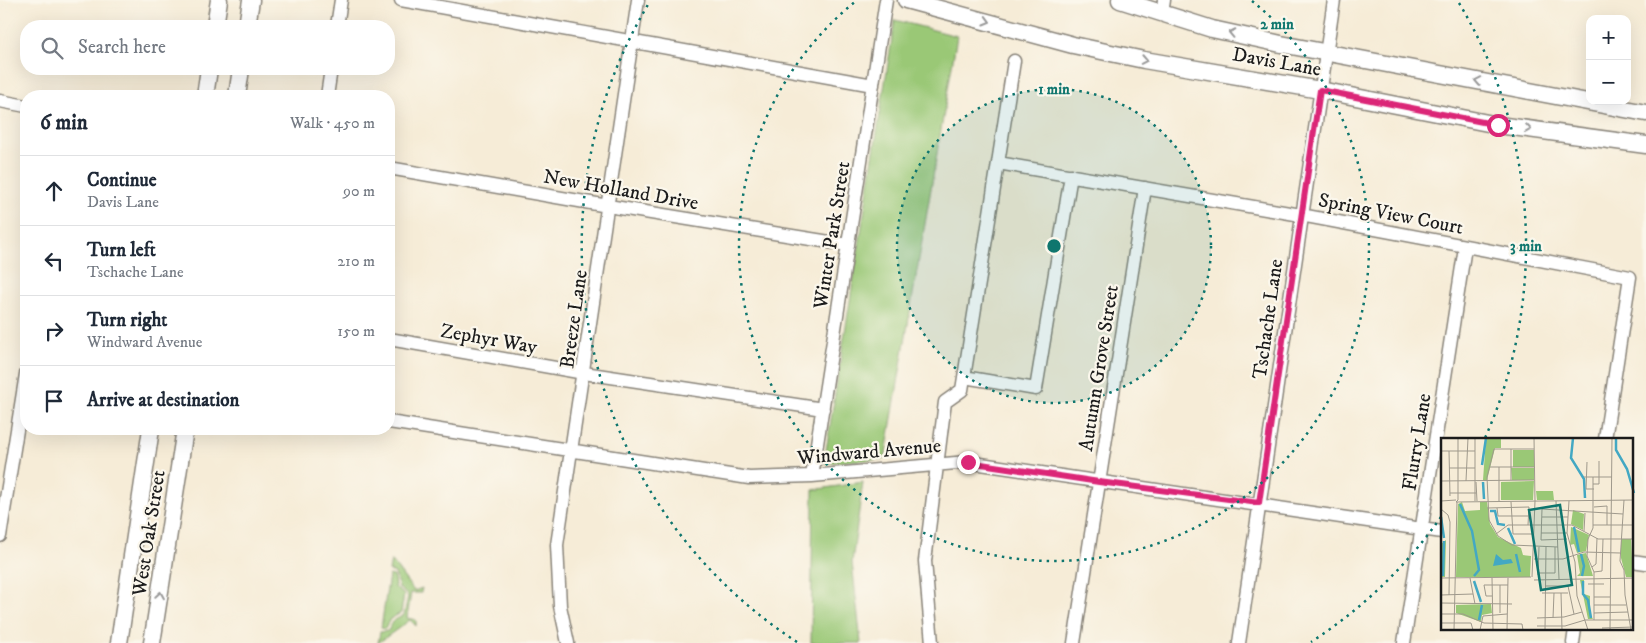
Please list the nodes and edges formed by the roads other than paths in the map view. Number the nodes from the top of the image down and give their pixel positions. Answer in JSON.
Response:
{"nodes":[{"id":1,"x":219,"y":0,"type":"edge"},
{"id":2,"x":251,"y":0,"type":"edge"},
{"id":3,"x":341,"y":0,"type":"edge"},
{"id":4,"x":400,"y":0,"type":"edge"},
{"id":5,"x":638,"y":0,"type":"edge"},
{"id":6,"x":886,"y":0,"type":"edge"},
{"id":7,"x":906,"y":0,"type":"edge"},
{"id":8,"x":1120,"y":0,"type":"edge"},
{"id":9,"x":1334,"y":0,"type":"edge"},
{"id":10,"x":1163,"y":7,"type":"edge"},
{"id":11,"x":216,"y":20,"type":"edge"},
{"id":12,"x":248,"y":20,"type":"edge"},
{"id":13,"x":339,"y":20,"type":"edge"},
{"id":14,"x":632,"y":41,"type":"junction"},
{"id":15,"x":1326,"y":52,"type":"junction"},
{"id":16,"x":1014,"y":61,"type":"dead end"},
{"id":17,"x":208,"y":75,"type":"edge"},
{"id":18,"x":240,"y":75,"type":"edge"},
{"id":19,"x":330,"y":75,"type":"edge"},
{"id":20,"x":873,"y":85,"type":"junction"},
{"id":21,"x":206,"y":90,"type":"edge"},
{"id":22,"x":238,"y":90,"type":"edge"},
{"id":23,"x":328,"y":90,"type":"edge"},
{"id":24,"x":1320,"y":90,"type":"junction"},
{"id":25,"x":0,"y":101,"type":"edge"},
{"id":26,"x":20,"y":105,"type":"edge"},
{"id":27,"x":1646,"y":113,"type":"edge"},
{"id":28,"x":1646,"y":145,"type":"edge"},
{"id":29,"x":998,"y":163,"type":"junction"},
{"id":30,"x":395,"y":169,"type":"edge"},
{"id":31,"x":1071,"y":175,"type":"junction"},
{"id":32,"x":1145,"y":188,"type":"junction"},
{"id":33,"x":608,"y":206,"type":"junction"},
{"id":34,"x":1301,"y":215,"type":"junction"},
{"id":35,"x":848,"y":245,"type":"junction"},
{"id":36,"x":1464,"y":247,"type":"junction"},
{"id":37,"x":395,"y":340,"type":"edge"},
{"id":38,"x":584,"y":373,"type":"junction"},
{"id":39,"x":964,"y":377,"type":"junction"},
{"id":40,"x":823,"y":409,"type":"junction"},
{"id":41,"x":20,"y":411,"type":"edge"},
{"id":42,"x":395,"y":423,"type":"edge"},
{"id":43,"x":150,"y":435,"type":"edge"},
{"id":44,"x":184,"y":435,"type":"edge"},
{"id":45,"x":1605,"y":438,"type":"edge"},
{"id":46,"x":572,"y":451,"type":"junction"},
{"id":47,"x":937,"y":464,"type":"junction"},
{"id":48,"x":812,"y":476,"type":"junction"},
{"id":49,"x":1099,"y":482,"type":"junction"},
{"id":50,"x":1259,"y":503,"type":"junction"},
{"id":51,"x":1422,"y":528,"type":"junction"},
{"id":52,"x":1441,"y":532,"type":"edge"},
{"id":53,"x":0,"y":536,"type":"edge"},
{"id":54,"x":1575,"y":630,"type":"edge"},
{"id":55,"x":119,"y":643,"type":"edge"},
{"id":56,"x":152,"y":643,"type":"edge"},
{"id":57,"x":568,"y":643,"type":"edge"},
{"id":58,"x":932,"y":643,"type":"edge"},
{"id":59,"x":1074,"y":643,"type":"edge"},
{"id":60,"x":1239,"y":643,"type":"edge"},
{"id":61,"x":1404,"y":643,"type":"edge"},
{"id":62,"x":1573,"y":643,"type":"edge"}],
"edges":[{"from":1,"to":11,"type":"main road"},
{"from":2,"to":12,"type":"main road"},
{"from":3,"to":13,"type":"street"},
{"from":4,"to":14,"type":"street"},
{"from":5,"to":14,"type":"street","name":"Breeze Lane"},
{"from":6,"to":20,"type":"street","name":"Winter Park Street"},
{"from":7,"to":24,"type":"main road","name":"Davis Lane","one_way":true},
{"from":8,"to":10,"type":"main road","name":"Davis Lane"},
{"from":9,"to":15,"type":"street","name":"Tschache Lane"},
{"from":15,"to":10,"type":"main road","name":"Davis Lane","one_way":true},
{"from":14,"to":20,"type":"street"},
{"from":14,"to":33,"type":"street","name":"Breeze Lane"},
{"from":15,"to":24,"type":"street","name":"Tschache Lane"},
{"from":27,"to":15,"type":"main road","name":"Davis Lane","one_way":true},
{"from":16,"to":29,"type":"street"},
{"from":17,"to":21,"type":"main road"},
{"from":18,"to":22,"type":"main road"},
{"from":19,"to":23,"type":"street"},
{"from":20,"to":35,"type":"street","name":"Winter Park Street"},
{"from":24,"to":28,"type":"main road","name":"Davis Lane","one_way":true},
{"from":24,"to":34,"type":"street","name":"Tschache Lane"},
{"from":25,"to":26,"type":"street"},
{"from":29,"to":31,"type":"street","name":"Spring View Court"},
{"from":29,"to":39,"type":"street"},
{"from":30,"to":33,"type":"street","name":"New Holland Drive"},
{"from":31,"to":32,"type":"street","name":"Spring View Court"},
{"from":31,"to":39,"type":"street"},
{"from":32,"to":34,"type":"street","name":"Spring View Court"},
{"from":32,"to":49,"type":"street","name":"Autumn Grove Street"},
{"from":33,"to":35,"type":"street","name":"New Holland Drive"},
{"from":33,"to":38,"type":"street","name":"Breeze Lane"},
{"from":34,"to":36,"type":"street","name":"Spring View Court"},
{"from":34,"to":50,"type":"street","name":"Tschache Lane"},
{"from":35,"to":40,"type":"street","name":"Winter Park Street"},
{"from":36,"to":45,"type":"street","name":"Spring View Court"},
{"from":36,"to":51,"type":"street","name":"Flurry Lane"},
{"from":37,"to":38,"type":"street","name":"Zephyr Way"},
{"from":38,"to":40,"type":"street","name":"Zephyr Way"},
{"from":38,"to":46,"type":"street","name":"Breeze Lane"},
{"from":39,"to":47,"type":"street"},
{"from":40,"to":48,"type":"street","name":"Winter Park Street"},
{"from":41,"to":53,"type":"street"},
{"from":42,"to":46,"type":"street","name":"Windward Avenue"},
{"from":43,"to":55,"type":"main road","name":"West Oak Street"},
{"from":56,"to":44,"type":"main road","name":"West Oak Street","one_way":true},
{"from":46,"to":48,"type":"street","name":"Windward Avenue"},
{"from":46,"to":57,"type":"street","name":"Breeze Lane"},
{"from":47,"to":48,"type":"street","name":"Windward Avenue"},
{"from":47,"to":49,"type":"street","name":"Windward Avenue"},
{"from":47,"to":58,"type":"street"},
{"from":49,"to":50,"type":"street","name":"Windward Avenue"},
{"from":49,"to":59,"type":"street","name":"Autumn Grove Street"},
{"from":50,"to":51,"type":"street","name":"Windward Avenue"},
{"from":50,"to":60,"type":"street","name":"Tschache Lane"},
{"from":51,"to":52,"type":"street","name":"Windward Avenue"},
{"from":51,"to":61,"type":"street","name":"Flurry Lane"},
{"from":54,"to":62,"type":"street"}]}
